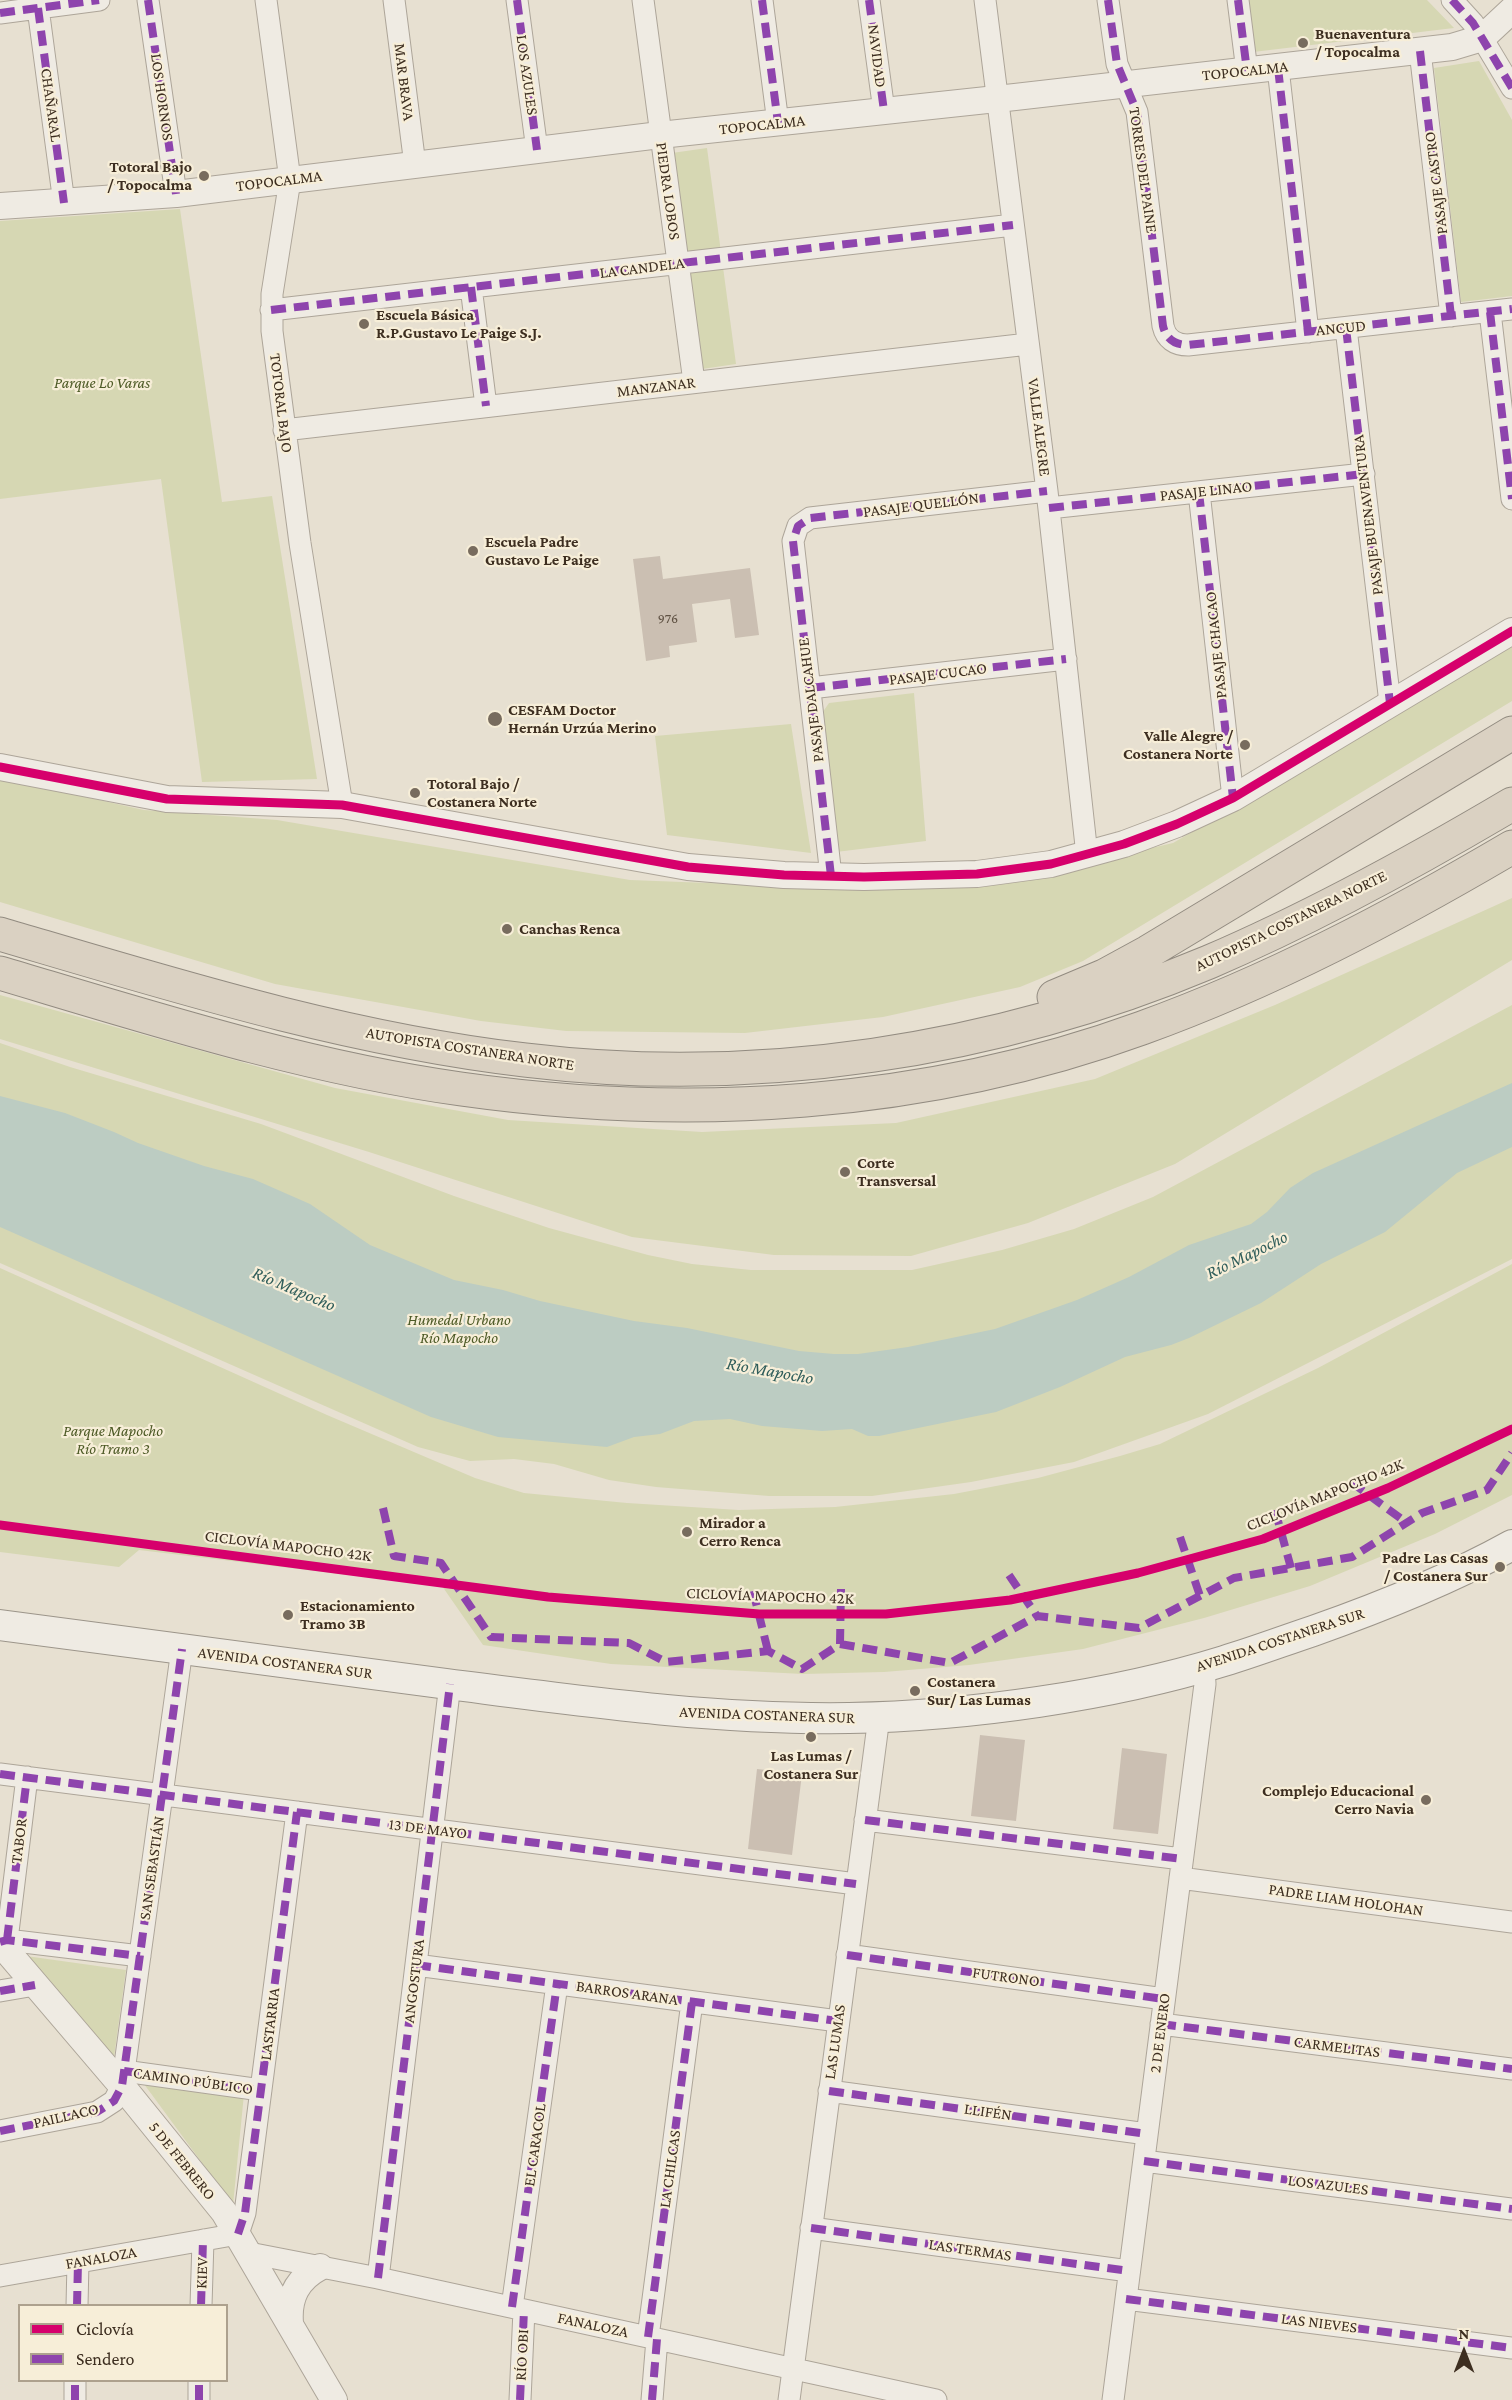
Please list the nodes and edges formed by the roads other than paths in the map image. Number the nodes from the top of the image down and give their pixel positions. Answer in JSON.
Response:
{"nodes":[{"id":1,"x":99,"y":0,"type":"edge"},
{"id":2,"x":148,"y":0,"type":"edge"},
{"id":3,"x":266,"y":0,"type":"edge"},
{"id":4,"x":394,"y":0,"type":"edge"},
{"id":5,"x":517,"y":0,"type":"edge"},
{"id":6,"x":643,"y":0,"type":"edge"},
{"id":7,"x":762,"y":0,"type":"edge"},
{"id":8,"x":869,"y":0,"type":"edge"},
{"id":9,"x":985,"y":0,"type":"edge"},
{"id":10,"x":1108,"y":0,"type":"edge"},
{"id":11,"x":1238,"y":0,"type":"edge"},
{"id":12,"x":1452,"y":0,"type":"edge"},
{"id":13,"x":38,"y":8,"type":"junction"},
{"id":14,"x":1512,"y":10,"type":"edge"},
{"id":15,"x":0,"y":13,"type":"edge"},
{"id":16,"x":1482,"y":38,"type":"junction"},
{"id":17,"x":1420,"y":51,"type":"junction"},
{"id":18,"x":1278,"y":68,"type":"junction"},
{"id":19,"x":1247,"y":71,"type":"junction"},
{"id":20,"x":1126,"y":85,"type":"junction"},
{"id":21,"x":1512,"y":88,"type":"edge"},
{"id":22,"x":997,"y":99,"type":"junction"},
{"id":23,"x":884,"y":111,"type":"junction"},
{"id":24,"x":778,"y":123,"type":"junction"},
{"id":25,"x":660,"y":135,"type":"junction"},
{"id":26,"x":537,"y":150,"type":"junction"},
{"id":27,"x":415,"y":165,"type":"junction"},
{"id":28,"x":290,"y":180,"type":"junction"},
{"id":29,"x":176,"y":194,"type":"junction"},
{"id":30,"x":64,"y":203,"type":"junction"},
{"id":31,"x":0,"y":206,"type":"edge"},
{"id":32,"x":1013,"y":225,"type":"junction"},
{"id":33,"x":678,"y":264,"type":"junction"},
{"id":34,"x":471,"y":287,"type":"junction"},
{"id":35,"x":1512,"y":309,"type":"edge"},
{"id":36,"x":271,"y":310,"type":"junction"},
{"id":37,"x":1490,"y":312,"type":"junction"},
{"id":38,"x":1451,"y":316,"type":"junction"},
{"id":39,"x":1346,"y":328,"type":"junction"},
{"id":40,"x":1308,"y":332,"type":"junction"},
{"id":41,"x":1171,"y":341,"type":"joint"},
{"id":42,"x":1029,"y":344,"type":"junction"},
{"id":43,"x":694,"y":382,"type":"junction"},
{"id":44,"x":486,"y":406,"type":"junction"},
{"id":45,"x":284,"y":430,"type":"junction"},
{"id":46,"x":1364,"y":474,"type":"junction"},
{"id":47,"x":1199,"y":492,"type":"junction"},
{"id":48,"x":1048,"y":499,"type":"junction"},
{"id":49,"x":1512,"y":499,"type":"edge"},
{"id":50,"x":798,"y":526,"type":"joint"},
{"id":51,"x":1512,"y":631,"type":"edge"},
{"id":52,"x":1066,"y":659,"type":"junction"},
{"id":53,"x":810,"y":688,"type":"junction"},
{"id":54,"x":1390,"y":703,"type":"junction"},
{"id":55,"x":1512,"y":733,"type":"edge"},
{"id":56,"x":0,"y":767,"type":"edge"},
{"id":57,"x":1233,"y":798,"type":"junction"},
{"id":58,"x":1512,"y":804,"type":"edge"},
{"id":59,"x":342,"y":805,"type":"junction"},
{"id":60,"x":1512,"y":847,"type":"edge"},
{"id":61,"x":1087,"y":855,"type":"junction"},
{"id":62,"x":1512,"y":872,"type":"edge"},
{"id":63,"x":831,"y":876,"type":"junction"},
{"id":64,"x":1378,"y":922,"type":"junction"},
{"id":65,"x":0,"y":934,"type":"edge"},
{"id":66,"x":0,"y":973,"type":"edge"},
{"id":67,"x":936,"y":1045,"type":"junction"},
{"id":68,"x":1512,"y":1545,"type":"edge"},
{"id":69,"x":0,"y":1625,"type":"edge"},
{"id":70,"x":182,"y":1649,"type":"junction"},
{"id":71,"x":1204,"y":1666,"type":"junction"},
{"id":72,"x":450,"y":1684,"type":"junction"},
{"id":73,"x":879,"y":1717,"type":"junction"},
{"id":74,"x":0,"y":1774,"type":"edge"},
{"id":75,"x":27,"y":1778,"type":"junction"},
{"id":76,"x":162,"y":1795,"type":"junction"},
{"id":77,"x":297,"y":1812,"type":"junction"},
{"id":78,"x":865,"y":1820,"type":"junction"},
{"id":79,"x":433,"y":1830,"type":"junction"},
{"id":80,"x":1181,"y":1868,"type":"junction"},
{"id":81,"x":856,"y":1884,"type":"junction"},
{"id":82,"x":1512,"y":1922,"type":"edge"},
{"id":83,"x":2,"y":1942,"type":"edge"},
{"id":84,"x":847,"y":1955,"type":"junction"},
{"id":85,"x":140,"y":1956,"type":"junction"},
{"id":86,"x":416,"y":1965,"type":"junction"},
{"id":87,"x":557,"y":1984,"type":"junction"},
{"id":88,"x":35,"y":1985,"type":"junction"},
{"id":89,"x":0,"y":1991,"type":"edge"},
{"id":90,"x":1164,"y":1999,"type":"junction"},
{"id":91,"x":692,"y":2002,"type":"junction"},
{"id":92,"x":838,"y":2021,"type":"junction"},
{"id":93,"x":1161,"y":2024,"type":"junction"},
{"id":94,"x":1512,"y":2069,"type":"edge"},
{"id":95,"x":123,"y":2079,"type":"junction"},
{"id":96,"x":261,"y":2090,"type":"junction"},
{"id":97,"x":829,"y":2091,"type":"junction"},
{"id":98,"x":0,"y":2131,"type":"edge"},
{"id":99,"x":1147,"y":2134,"type":"junction"},
{"id":100,"x":1144,"y":2162,"type":"junction"},
{"id":101,"x":1512,"y":2209,"type":"edge"},
{"id":102,"x":811,"y":2228,"type":"junction"},
{"id":103,"x":203,"y":2240,"type":"junction"},
{"id":104,"x":243,"y":2244,"type":"junction"},
{"id":105,"x":78,"y":2262,"type":"junction"},
{"id":106,"x":320,"y":2267,"type":"junction"},
{"id":107,"x":1129,"y":2271,"type":"junction"},
{"id":108,"x":0,"y":2276,"type":"edge"},
{"id":109,"x":378,"y":2278,"type":"junction"},
{"id":110,"x":1126,"y":2299,"type":"junction"},
{"id":111,"x":77,"y":2304,"type":"edge"},
{"id":112,"x":201,"y":2304,"type":"edge"},
{"id":113,"x":518,"y":2309,"type":"junction"},
{"id":114,"x":290,"y":2323,"type":"junction"},
{"id":115,"x":652,"y":2338,"type":"junction"},
{"id":116,"x":1512,"y":2348,"type":"edge"},
{"id":117,"x":792,"y":2368,"type":"junction"},
{"id":118,"x":75,"y":2382,"type":"edge"},
{"id":119,"x":199,"y":2382,"type":"edge"},
{"id":120,"x":75,"y":2400,"type":"edge"},
{"id":121,"x":199,"y":2400,"type":"edge"},
{"id":122,"x":334,"y":2400,"type":"edge"},
{"id":123,"x":520,"y":2400,"type":"edge"},
{"id":124,"x":652,"y":2400,"type":"edge"},
{"id":125,"x":789,"y":2400,"type":"edge"},
{"id":126,"x":936,"y":2400,"type":"edge"},
{"id":127,"x":1113,"y":2400,"type":"edge"}],
"edges":[{"from":1,"to":13,"type":"street"},
{"from":2,"to":29,"type":"street","name":"LOS HORNOS"},
{"from":3,"to":28,"type":"street","name":"TOTORAL BAJO"},
{"from":4,"to":27,"type":"street","name":"MAR BRAVA"},
{"from":5,"to":26,"type":"street","name":"LOS AZULES"},
{"from":6,"to":25,"type":"street","name":"PIEDRA LOBOS"},
{"from":7,"to":24,"type":"street"},
{"from":8,"to":23,"type":"street","name":"NAVIDAD"},
{"from":9,"to":22,"type":"street","name":"VALLE ALEGRE"},
{"from":10,"to":20,"type":"street","name":"TORRES DEL PAINE"},
{"from":11,"to":19,"type":"street"},
{"from":12,"to":16,"type":"street"},
{"from":13,"to":15,"type":"street"},
{"from":13,"to":30,"type":"street","name":"CHAÑARAL"},
{"from":14,"to":16,"type":"street","name":"TOPOCALMA"},
{"from":16,"to":17,"type":"street","name":"TOPOCALMA"},
{"from":16,"to":21,"type":"street"},
{"from":17,"to":18,"type":"street","name":"TOPOCALMA"},
{"from":17,"to":38,"type":"street","name":"PASAJE CASTRO"},
{"from":18,"to":19,"type":"street","name":"TOPOCALMA"},
{"from":18,"to":40,"type":"street"},
{"from":19,"to":20,"type":"street","name":"TOPOCALMA"},
{"from":20,"to":22,"type":"street","name":"TOPOCALMA"},
{"from":20,"to":41,"type":"street","name":"TORRES DEL PAINE"},
{"from":22,"to":23,"type":"street","name":"TOPOCALMA"},
{"from":22,"to":32,"type":"street","name":"VALLE ALEGRE"},
{"from":23,"to":24,"type":"street","name":"TOPOCALMA"},
{"from":24,"to":25,"type":"street","name":"TOPOCALMA"},
{"from":25,"to":26,"type":"street","name":"TOPOCALMA"},
{"from":25,"to":33,"type":"street","name":"PIEDRA LOBOS"},
{"from":26,"to":27,"type":"street","name":"TOPOCALMA"},
{"from":27,"to":28,"type":"street","name":"TOPOCALMA"},
{"from":28,"to":29,"type":"street","name":"TOPOCALMA"},
{"from":28,"to":36,"type":"street","name":"TOTORAL BAJO"},
{"from":29,"to":30,"type":"street","name":"TOPOCALMA"},
{"from":30,"to":31,"type":"street","name":"TOPOCALMA"},
{"from":32,"to":33,"type":"street","name":"LA CANDELA"},
{"from":32,"to":42,"type":"street","name":"VALLE ALEGRE"},
{"from":33,"to":34,"type":"street","name":"LA CANDELA"},
{"from":33,"to":43,"type":"street","name":"PIEDRA LOBOS"},
{"from":34,"to":36,"type":"street","name":"LA CANDELA"},
{"from":34,"to":44,"type":"street"},
{"from":35,"to":37,"type":"street","name":"ANCUD"},
{"from":36,"to":45,"type":"street","name":"TOTORAL BAJO"},
{"from":37,"to":38,"type":"street","name":"ANCUD"},
{"from":37,"to":49,"type":"street"},
{"from":38,"to":39,"type":"street","name":"ANCUD"},
{"from":39,"to":40,"type":"street","name":"ANCUD"},
{"from":39,"to":46,"type":"street","name":"PASAJE BUENAVENTURA"},
{"from":40,"to":41,"type":"street","name":"ANCUD"},
{"from":42,"to":43,"type":"street","name":"MANZANAR"},
{"from":42,"to":48,"type":"street","name":"VALLE ALEGRE"},
{"from":43,"to":44,"type":"street","name":"MANZANAR"},
{"from":44,"to":45,"type":"street","name":"MANZANAR"},
{"from":45,"to":59,"type":"street","name":"TOTORAL BAJO"},
{"from":46,"to":47,"type":"street","name":"PASAJE LINAO"},
{"from":46,"to":54,"type":"street","name":"PASAJE BUENAVENTURA"},
{"from":47,"to":48,"type":"street","name":"PASAJE LINAO"},
{"from":47,"to":57,"type":"street","name":"PASAJE CHACAO"},
{"from":48,"to":50,"type":"street","name":"PASAJE QUELLÓN"},
{"from":48,"to":52,"type":"street","name":"VALLE ALEGRE"},
{"from":50,"to":53,"type":"street","name":"PASAJE DALCAHUE"},
{"from":51,"to":54,"type":"street"},
{"from":52,"to":53,"type":"street","name":"PASAJE CUCAO"},
{"from":52,"to":61,"type":"street","name":"VALLE ALEGRE"},
{"from":53,"to":63,"type":"street","name":"PASAJE DALCAHUE"},
{"from":54,"to":57,"type":"street"},
{"from":55,"to":67,"type":"highway"},
{"from":56,"to":59,"type":"street"},
{"from":57,"to":61,"type":"street"},
{"from":58,"to":67,"type":"highway","name":"AUTOPISTA COSTANERA NORTE"},
{"from":59,"to":63,"type":"street"},
{"from":60,"to":64,"type":"highway"},
{"from":61,"to":63,"type":"street"},
{"from":62,"to":64,"type":"highway"},
{"from":64,"to":66,"type":"highway"},
{"from":65,"to":67,"type":"highway","name":"AUTOPISTA COSTANERA NORTE"},
{"from":68,"to":71,"type":"main road","name":"AVENIDA COSTANERA SUR"},
{"from":69,"to":70,"type":"main road","name":"AVENIDA COSTANERA SUR"},
{"from":70,"to":72,"type":"main road","name":"AVENIDA COSTANERA SUR"},
{"from":70,"to":76,"type":"street","name":"SAN SEBASTIÁN"},
{"from":71,"to":73,"type":"main road","name":"AVENIDA COSTANERA SUR"},
{"from":71,"to":80,"type":"street","name":"2 DE ENERO"},
{"from":72,"to":73,"type":"main road","name":"AVENIDA COSTANERA SUR"},
{"from":72,"to":79,"type":"street","name":"ANGOSTURA"},
{"from":73,"to":78,"type":"street","name":"LAS LUMAS"},
{"from":74,"to":75,"type":"street","name":"13 DE MAYO"},
{"from":75,"to":76,"type":"street","name":"13 DE MAYO"},
{"from":75,"to":83,"type":"street","name":"TABOR"},
{"from":76,"to":77,"type":"street","name":"13 DE MAYO"},
{"from":76,"to":85,"type":"street","name":"SAN SEBASTIÁN"},
{"from":77,"to":79,"type":"street","name":"13 DE MAYO"},
{"from":77,"to":96,"type":"street","name":"LASTARRIA"},
{"from":78,"to":80,"type":"street","name":"PADRE LIAM HOLOHAN"},
{"from":78,"to":81,"type":"street","name":"LAS LUMAS"},
{"from":79,"to":81,"type":"street","name":"13 DE MAYO"},
{"from":79,"to":86,"type":"street","name":"ANGOSTURA"},
{"from":80,"to":82,"type":"street","name":"PADRE LIAM HOLOHAN"},
{"from":80,"to":90,"type":"street","name":"2 DE ENERO"},
{"from":81,"to":84,"type":"street","name":"LAS LUMAS"},
{"from":83,"to":85,"type":"street"},
{"from":83,"to":88,"type":"street","name":"5 DE FEBRERO"},
{"from":84,"to":90,"type":"street","name":"FUTRONO"},
{"from":84,"to":92,"type":"street","name":"LAS LUMAS"},
{"from":85,"to":95,"type":"street","name":"SAN SEBASTIÁN"},
{"from":86,"to":87,"type":"street","name":"BARROS ARANA"},
{"from":86,"to":109,"type":"street","name":"ANGOSTURA"},
{"from":87,"to":91,"type":"street","name":"BARROS ARANA"},
{"from":87,"to":113,"type":"street","name":"EL CARACOL"},
{"from":88,"to":89,"type":"street"},
{"from":88,"to":95,"type":"street","name":"5 DE FEBRERO"},
{"from":90,"to":93,"type":"street","name":"2 DE ENERO"},
{"from":91,"to":92,"type":"street","name":"BARROS ARANA"},
{"from":91,"to":115,"type":"street","name":"LA CHILCAS"},
{"from":92,"to":97,"type":"street","name":"LAS LUMAS"},
{"from":93,"to":94,"type":"street","name":"CARMELITAS"},
{"from":93,"to":99,"type":"street","name":"2 DE ENERO"},
{"from":95,"to":96,"type":"street","name":"CAMINO PÚBLICO"},
{"from":95,"to":98,"type":"street","name":"PAILLACO"},
{"from":95,"to":104,"type":"street","name":"5 DE FEBRERO"},
{"from":96,"to":104,"type":"street","name":"LASTARRIA"},
{"from":97,"to":99,"type":"street","name":"LLIFÉN"},
{"from":97,"to":102,"type":"street","name":"LAS LUMAS"},
{"from":99,"to":100,"type":"street","name":"2 DE ENERO"},
{"from":100,"to":101,"type":"street","name":"LOS AZULES"},
{"from":100,"to":107,"type":"street","name":"2 DE ENERO"},
{"from":102,"to":107,"type":"street","name":"LAS TERMAS"},
{"from":102,"to":117,"type":"street","name":"LAS LUMAS"},
{"from":103,"to":104,"type":"street","name":"FANALOZA"},
{"from":103,"to":105,"type":"street","name":"FANALOZA"},
{"from":103,"to":112,"type":"street","name":"KIEV"},
{"from":104,"to":106,"type":"street","name":"FANALOZA"},
{"from":104,"to":114,"type":"street","name":"5 DE FEBRERO"},
{"from":105,"to":108,"type":"street","name":"FANALOZA"},
{"from":105,"to":111,"type":"street"},
{"from":106,"to":109,"type":"street","name":"FANALOZA"},
{"from":106,"to":114,"type":"street"},
{"from":107,"to":110,"type":"street","name":"2 DE ENERO"},
{"from":109,"to":113,"type":"street","name":"FANALOZA"},
{"from":110,"to":116,"type":"street","name":"LAS NIEVES"},
{"from":110,"to":127,"type":"street","name":"2 DE ENERO"},
{"from":113,"to":115,"type":"street","name":"FANALOZA"},
{"from":113,"to":123,"type":"street","name":"RÍO OBI"},
{"from":114,"to":122,"type":"street","name":"5 DE FEBRERO"},
{"from":115,"to":117,"type":"street","name":"FANALOZA"},
{"from":115,"to":124,"type":"street","name":"LA CHILCAS"},
{"from":117,"to":125,"type":"street","name":"LAS LUMAS"},
{"from":117,"to":126,"type":"street","name":"FANALOZA"},
{"from":118,"to":120,"type":"street"},
{"from":119,"to":121,"type":"street"}]}
